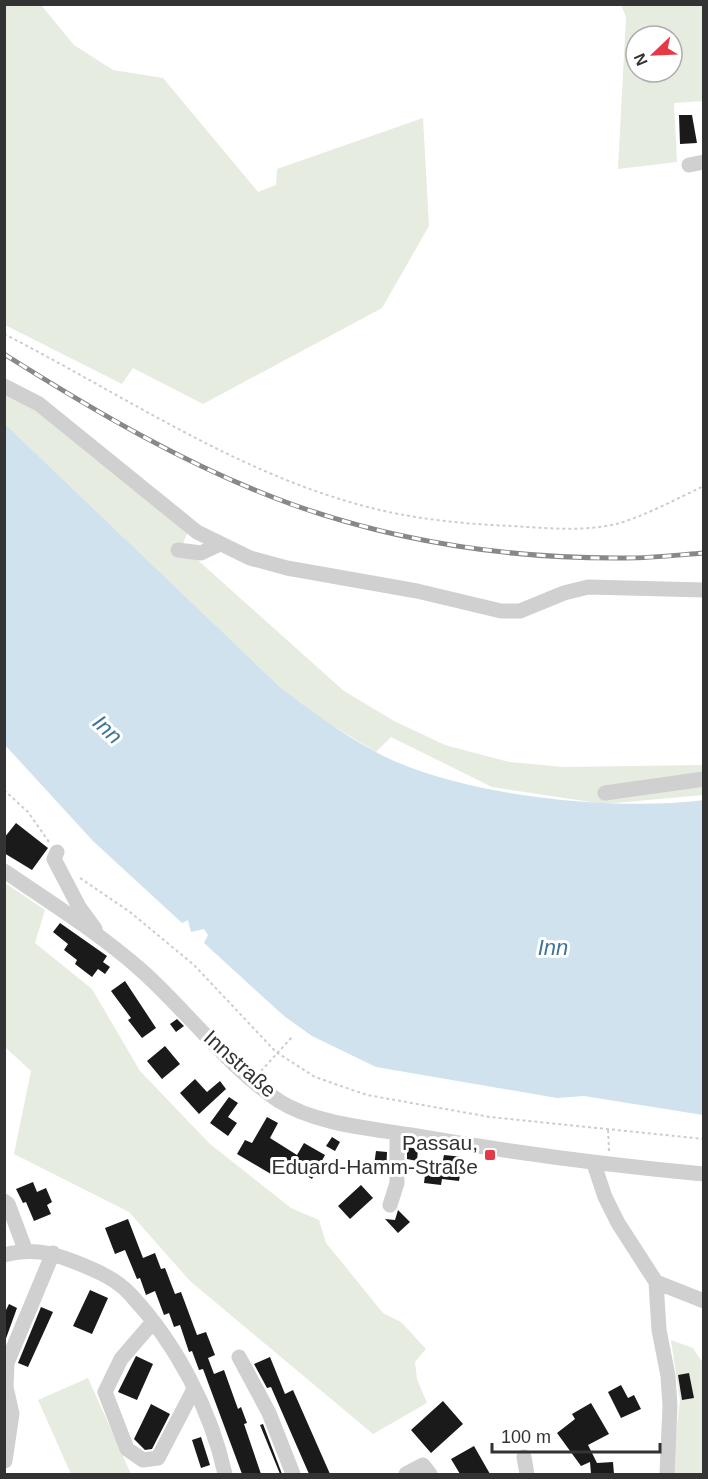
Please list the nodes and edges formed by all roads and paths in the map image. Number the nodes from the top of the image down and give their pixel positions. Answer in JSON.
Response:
{"nodes":[{"id":1,"x":4,"y":334,"type":"edge"},
{"id":2,"x":4,"y":386,"type":"edge"},
{"id":3,"x":704,"y":486,"type":"edge"},
{"id":4,"x":220,"y":544,"type":"junction"},
{"id":5,"x":178,"y":550,"type":"dead end"},
{"id":6,"x":704,"y":590,"type":"edge"},
{"id":7,"x":704,"y":779,"type":"edge"},
{"id":8,"x":4,"y":790,"type":"edge"},
{"id":9,"x":605,"y":793,"type":"dead end"},
{"id":10,"x":57,"y":852,"type":"joint"},
{"id":11,"x":4,"y":871,"type":"edge"},
{"id":12,"x":72,"y":873,"type":"dead end"},
{"id":13,"x":99,"y":937,"type":"junction"},
{"id":14,"x":292,"y":1037,"type":"dead end"},
{"id":15,"x":276,"y":1052,"type":"junction"},
{"id":16,"x":259,"y":1073,"type":"dead end"},
{"id":17,"x":608,"y":1130,"type":"junction"},
{"id":18,"x":397,"y":1133,"type":"junction"},
{"id":19,"x":704,"y":1139,"type":"edge"},
{"id":20,"x":609,"y":1150,"type":"dead end"},
{"id":21,"x":594,"y":1164,"type":"junction"},
{"id":22,"x":704,"y":1174,"type":"edge"},
{"id":23,"x":4,"y":1201,"type":"edge"},
{"id":24,"x":390,"y":1205,"type":"dead end"},
{"id":25,"x":25,"y":1250,"type":"junction"},
{"id":26,"x":53,"y":1253,"type":"junction"},
{"id":27,"x":4,"y":1255,"type":"edge"},
{"id":28,"x":656,"y":1282,"type":"junction"},
{"id":29,"x":704,"y":1301,"type":"edge"},
{"id":30,"x":152,"y":1323,"type":"junction"},
{"id":31,"x":239,"y":1357,"type":"dead end"},
{"id":32,"x":194,"y":1389,"type":"junction"},
{"id":33,"x":524,"y":1457,"type":"dead end"},
{"id":34,"x":4,"y":1461,"type":"edge"},
{"id":35,"x":225,"y":1474,"type":"edge"},
{"id":36,"x":293,"y":1474,"type":"edge"},
{"id":37,"x":406,"y":1474,"type":"edge"},
{"id":38,"x":430,"y":1474,"type":"edge"},
{"id":39,"x":527,"y":1474,"type":"edge"},
{"id":40,"x":667,"y":1474,"type":"edge"}],
"edges":[{"from":1,"to":3,"type":"path"},
{"from":2,"to":4,"type":"street"},
{"from":4,"to":5,"type":"street"},
{"from":4,"to":6,"type":"street"},
{"from":7,"to":9,"type":"street"},
{"from":8,"to":10,"type":"path"},
{"from":10,"to":13,"type":"street"},
{"from":11,"to":13,"type":"street","name":"Innstraße"},
{"from":12,"to":15,"type":"path"},
{"from":13,"to":18,"type":"street","name":"Innstraße"},
{"from":14,"to":15,"type":"path"},
{"from":15,"to":16,"type":"path"},
{"from":15,"to":17,"type":"path"},
{"from":17,"to":19,"type":"path"},
{"from":17,"to":20,"type":"path"},
{"from":18,"to":21,"type":"street","name":"Innstraße"},
{"from":18,"to":24,"type":"street"},
{"from":21,"to":22,"type":"street","name":"Innstraße"},
{"from":21,"to":28,"type":"street"},
{"from":23,"to":25,"type":"street"},
{"from":25,"to":26,"type":"street"},
{"from":25,"to":27,"type":"street"},
{"from":26,"to":30,"type":"street"},
{"from":26,"to":34,"type":"street"},
{"from":28,"to":29,"type":"street"},
{"from":28,"to":40,"type":"street"},
{"from":30,"to":32,"type":"street"},
{"from":30,"to":32,"type":"street"},
{"from":31,"to":36,"type":"street"},
{"from":32,"to":35,"type":"street"},
{"from":33,"to":39,"type":"street"},
{"from":37,"to":38,"type":"street"}]}
